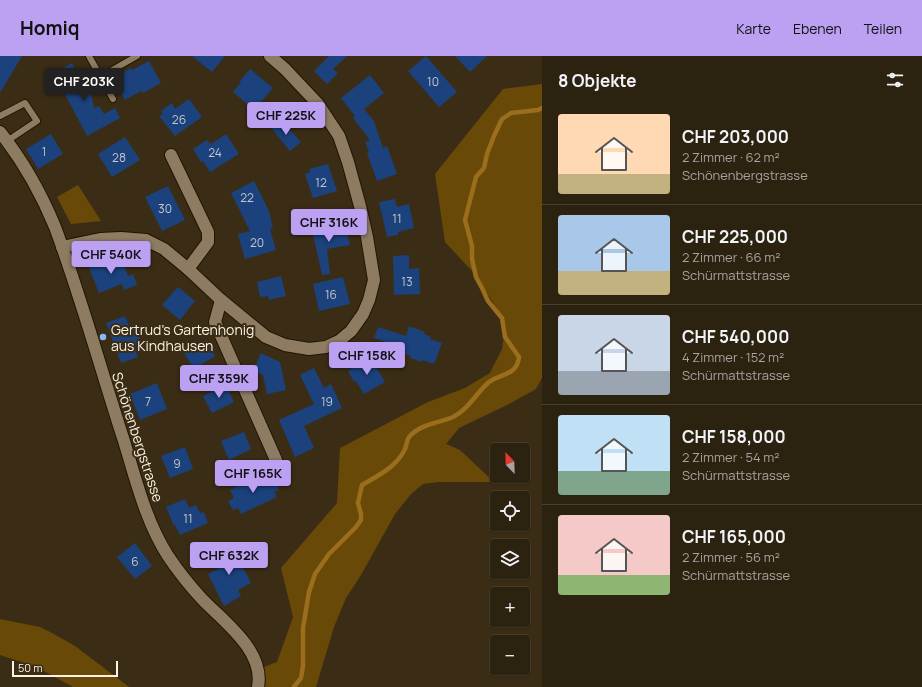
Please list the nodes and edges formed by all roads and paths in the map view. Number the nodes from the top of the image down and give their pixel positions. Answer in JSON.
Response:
{"nodes":[{"id":1,"x":89,"y":56,"type":"edge"},
{"id":2,"x":137,"y":56,"type":"edge"},
{"id":3,"x":270,"y":56,"type":"edge"},
{"id":4,"x":100,"y":77,"type":"junction"},
{"id":5,"x":113,"y":99,"type":"dead end"},
{"id":6,"x":0,"y":116,"type":"edge"},
{"id":7,"x":4,"y":136,"type":"edge"},
{"id":8,"x":171,"y":155,"type":"dead end"},
{"id":9,"x":62,"y":247,"type":"junction"},
{"id":10,"x":188,"y":269,"type":"junction"},
{"id":11,"x":221,"y":300,"type":"junction"},
{"id":12,"x":276,"y":460,"type":"dead end"},
{"id":13,"x":258,"y":687,"type":"edge"}],
"edges":[{"from":1,"to":4,"type":"lane"},
{"from":2,"to":4,"type":"lane"},
{"from":3,"to":11,"type":"street"},
{"from":4,"to":5,"type":"lane"},
{"from":6,"to":7,"type":"lane"},
{"from":7,"to":9,"type":"street","name":"Schönenbergstrasse"},
{"from":8,"to":10,"type":"street"},
{"from":9,"to":10,"type":"street"},
{"from":9,"to":13,"type":"street","name":"Schönenbergstrasse"},
{"from":10,"to":11,"type":"street"},
{"from":11,"to":12,"type":"street"}]}
